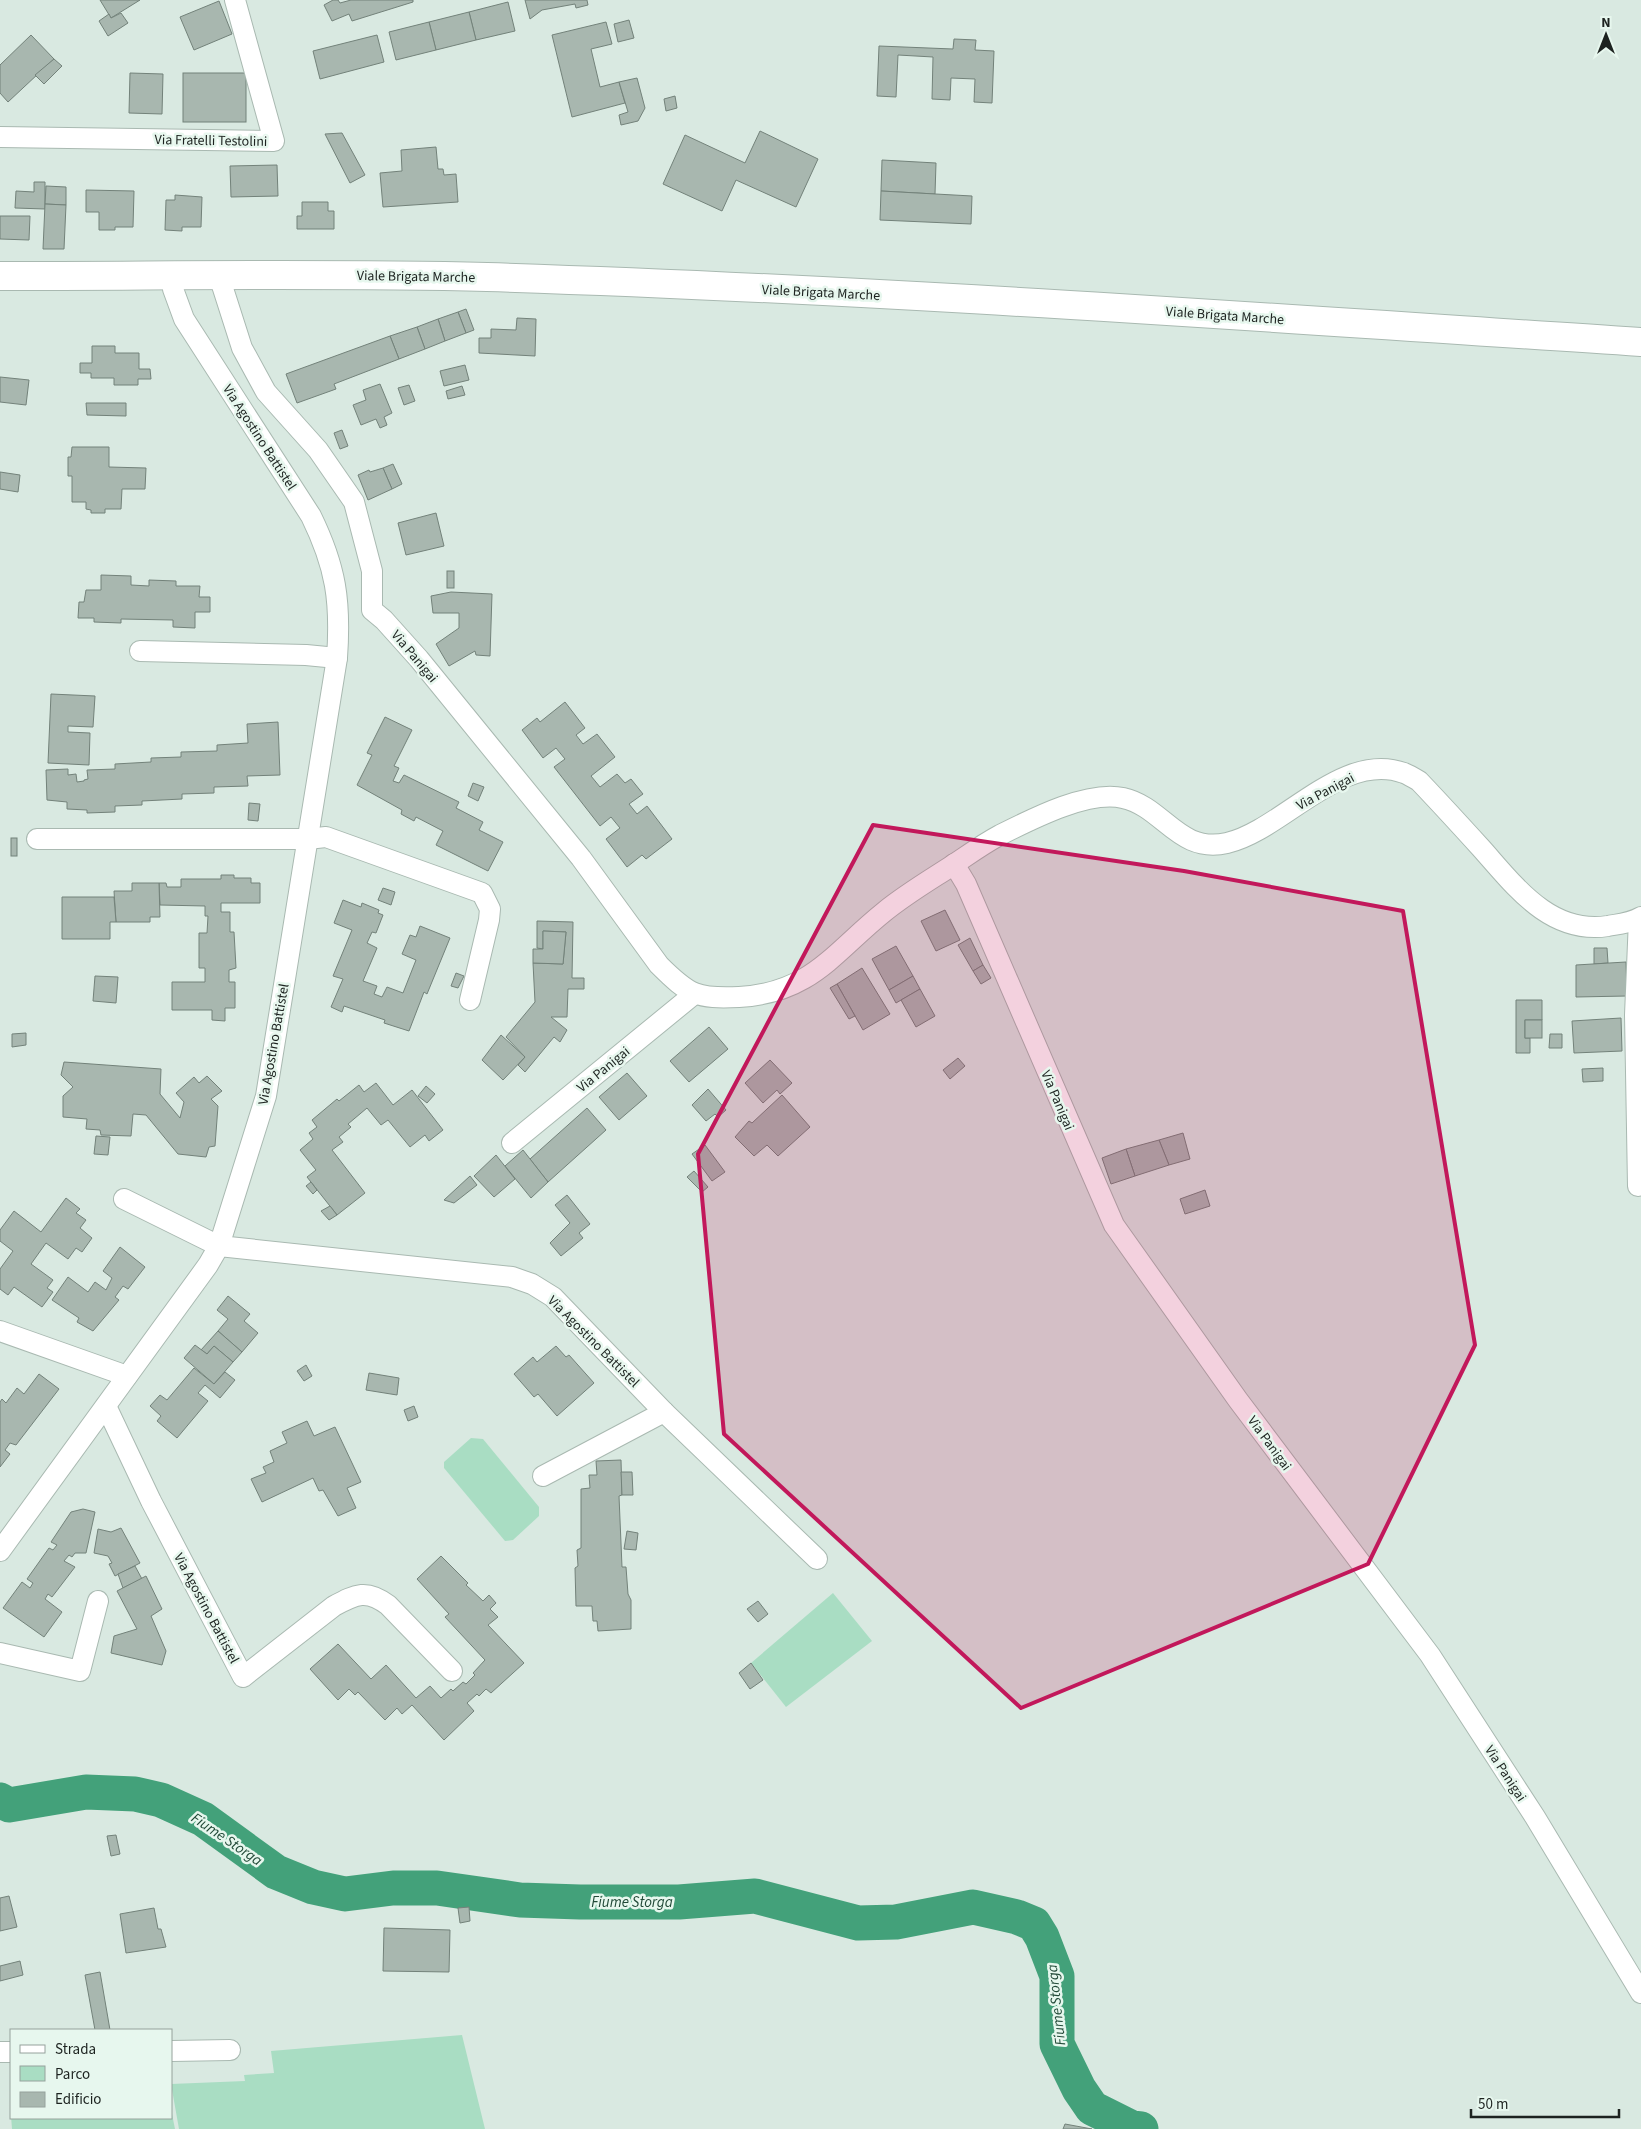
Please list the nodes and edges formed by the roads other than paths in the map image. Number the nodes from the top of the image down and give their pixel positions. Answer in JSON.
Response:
{"nodes":[{"id":1,"x":235,"y":0,"type":"edge"},
{"id":2,"x":0,"y":136,"type":"edge"},
{"id":3,"x":0,"y":276,"type":"edge"},
{"id":4,"x":172,"y":276,"type":"junction"},
{"id":5,"x":218,"y":276,"type":"junction"},
{"id":6,"x":1641,"y":342,"type":"edge"},
{"id":7,"x":338,"y":603,"type":"junction"},
{"id":8,"x":372,"y":610,"type":"junction"},
{"id":9,"x":140,"y":651,"type":"dead end"},
{"id":10,"x":337,"y":658,"type":"junction"},
{"id":11,"x":38,"y":839,"type":"dead end"},
{"id":12,"x":307,"y":839,"type":"junction"},
{"id":13,"x":954,"y":864,"type":"junction"},
{"id":14,"x":1640,"y":918,"type":"edge"},
{"id":15,"x":694,"y":995,"type":"junction"},
{"id":16,"x":470,"y":1000,"type":"dead end"},
{"id":17,"x":512,"y":1143,"type":"dead end"},
{"id":18,"x":1638,"y":1186,"type":"dead end"},
{"id":19,"x":124,"y":1199,"type":"dead end"},
{"id":20,"x":219,"y":1246,"type":"junction"},
{"id":21,"x":0,"y":1331,"type":"edge"},
{"id":22,"x":127,"y":1376,"type":"junction"},
{"id":23,"x":106,"y":1406,"type":"junction"},
{"id":24,"x":664,"y":1412,"type":"junction"},
{"id":25,"x":543,"y":1476,"type":"dead end"},
{"id":26,"x":2,"y":1542,"type":"edge"},
{"id":27,"x":817,"y":1559,"type":"dead end"},
{"id":28,"x":98,"y":1601,"type":"dead end"},
{"id":29,"x":0,"y":1653,"type":"edge"},
{"id":30,"x":452,"y":1671,"type":"dead end"},
{"id":31,"x":1641,"y":1993,"type":"edge"},
{"id":32,"x":230,"y":2050,"type":"dead end"},
{"id":33,"x":172,"y":2051,"type":"edge"}],
"edges":[{"from":1,"to":2,"type":"street","name":"Via Fratelli Testolini"},
{"from":3,"to":4,"type":"street","name":"Viale Brigata Marche"},
{"from":4,"to":5,"type":"street","name":"Viale Brigata Marche"},
{"from":4,"to":7,"type":"street","name":"Via Agostino Battistel"},
{"from":5,"to":6,"type":"street","name":"Viale Brigata Marche"},
{"from":5,"to":8,"type":"street"},
{"from":7,"to":8,"type":"street"},
{"from":7,"to":10,"type":"street","name":"Via Agostino Battistel"},
{"from":8,"to":15,"type":"street","name":"Via Panigai"},
{"from":9,"to":10,"type":"street"},
{"from":10,"to":12,"type":"street","name":"Via Agostino Battistel"},
{"from":11,"to":12,"type":"street"},
{"from":12,"to":16,"type":"street"},
{"from":12,"to":20,"type":"street","name":"Via Agostino Battistel"},
{"from":13,"to":14,"type":"street","name":"Via Panigai"},
{"from":13,"to":15,"type":"street","name":"Via Panigai"},
{"from":13,"to":31,"type":"street","name":"Via Panigai"},
{"from":14,"to":18,"type":"street"},
{"from":15,"to":17,"type":"street","name":"Via Panigai"},
{"from":19,"to":20,"type":"street","name":"Via Agostino Battistel"},
{"from":20,"to":22,"type":"street","name":"Via Agostino Battistel"},
{"from":20,"to":24,"type":"street","name":"Via Agostino Battistel"},
{"from":21,"to":22,"type":"street"},
{"from":22,"to":23,"type":"street","name":"Via Agostino Battistel"},
{"from":23,"to":26,"type":"street","name":"Via Agostino Battistel"},
{"from":23,"to":30,"type":"street","name":"Via Agostino Battistel"},
{"from":24,"to":25,"type":"street"},
{"from":24,"to":27,"type":"street","name":"Via Agostino Battistel"},
{"from":28,"to":29,"type":"street"},
{"from":32,"to":33,"type":"street"}]}
